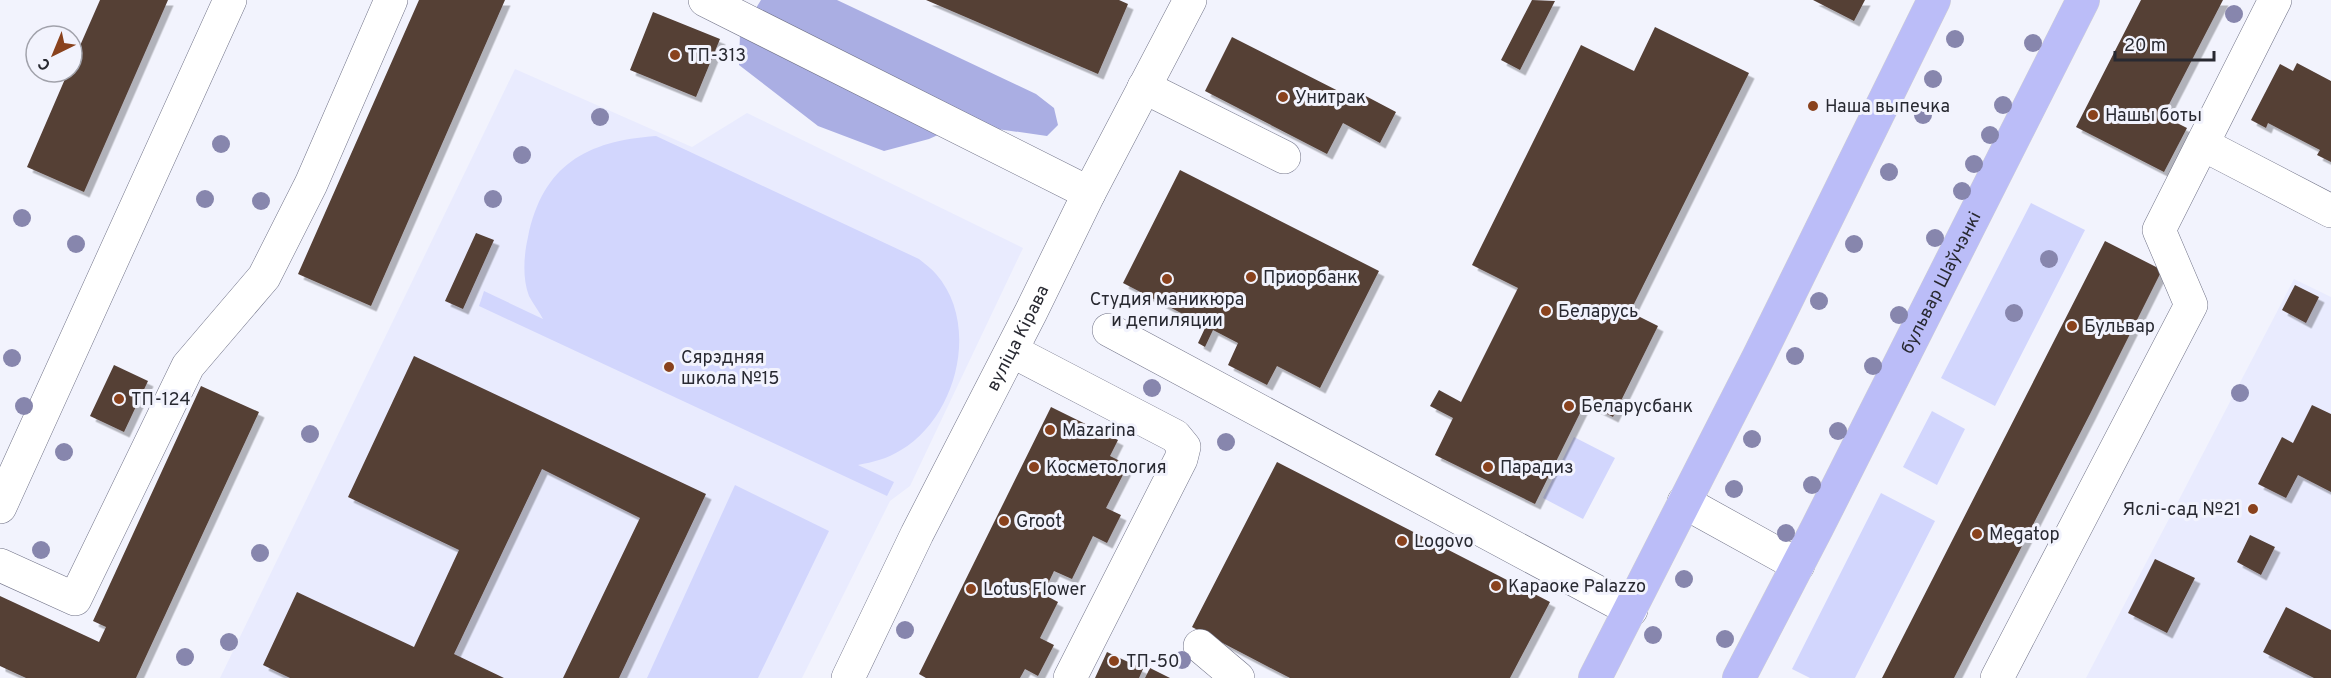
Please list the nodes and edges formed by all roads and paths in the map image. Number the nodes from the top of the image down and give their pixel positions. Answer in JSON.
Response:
{"nodes":[{"id":1,"x":230,"y":0,"type":"edge"},
{"id":2,"x":391,"y":0,"type":"edge"},
{"id":3,"x":705,"y":0,"type":"edge"},
{"id":4,"x":1190,"y":0,"type":"edge"},
{"id":5,"x":1934,"y":0,"type":"edge"},
{"id":6,"x":2083,"y":0,"type":"edge"},
{"id":7,"x":2275,"y":0,"type":"edge"},
{"id":8,"x":1144,"y":87,"type":"junction"},
{"id":9,"x":2204,"y":145,"type":"junction"},
{"id":10,"x":1284,"y":157,"type":"dead end"},
{"id":11,"x":1089,"y":193,"type":"junction"},
{"id":12,"x":2331,"y":211,"type":"edge"},
{"id":13,"x":1109,"y":330,"type":"dead end"},
{"id":14,"x":1011,"y":351,"type":"junction"},
{"id":15,"x":1684,"y":502,"type":"junction"},
{"id":16,"x":0,"y":507,"type":"edge"},
{"id":17,"x":0,"y":565,"type":"edge"},
{"id":18,"x":1798,"y":565,"type":"junction"},
{"id":19,"x":1631,"y":610,"type":"junction"},
{"id":20,"x":1200,"y":646,"type":"dead end"},
{"id":21,"x":1746,"y":676,"type":"edge"},
{"id":22,"x":848,"y":678,"type":"edge"},
{"id":23,"x":1070,"y":678,"type":"edge"},
{"id":24,"x":1238,"y":678,"type":"edge"},
{"id":25,"x":1594,"y":678,"type":"edge"},
{"id":26,"x":1997,"y":678,"type":"edge"}],
"edges":[{"from":1,"to":16,"type":"street"},
{"from":2,"to":17,"type":"street"},
{"from":3,"to":11,"type":"street"},
{"from":4,"to":8,"type":"street","name":"вуліца Кірава"},
{"from":5,"to":15,"type":"main road"},
{"from":6,"to":18,"type":"main road","name":"бульвар Шаўчэнкі"},
{"from":7,"to":9,"type":"street"},
{"from":8,"to":10,"type":"street"},
{"from":8,"to":11,"type":"street","name":"вуліца Кірава"},
{"from":9,"to":12,"type":"street"},
{"from":9,"to":26,"type":"street"},
{"from":11,"to":14,"type":"street","name":"вуліца Кірава"},
{"from":13,"to":19,"type":"street"},
{"from":14,"to":22,"type":"street","name":"вуліца Кірава"},
{"from":14,"to":23,"type":"street"},
{"from":15,"to":18,"type":"street"},
{"from":15,"to":19,"type":"main road"},
{"from":18,"to":21,"type":"main road","name":"бульвар Шаўчэнкі"},
{"from":19,"to":25,"type":"main road"},
{"from":20,"to":24,"type":"street"}]}
